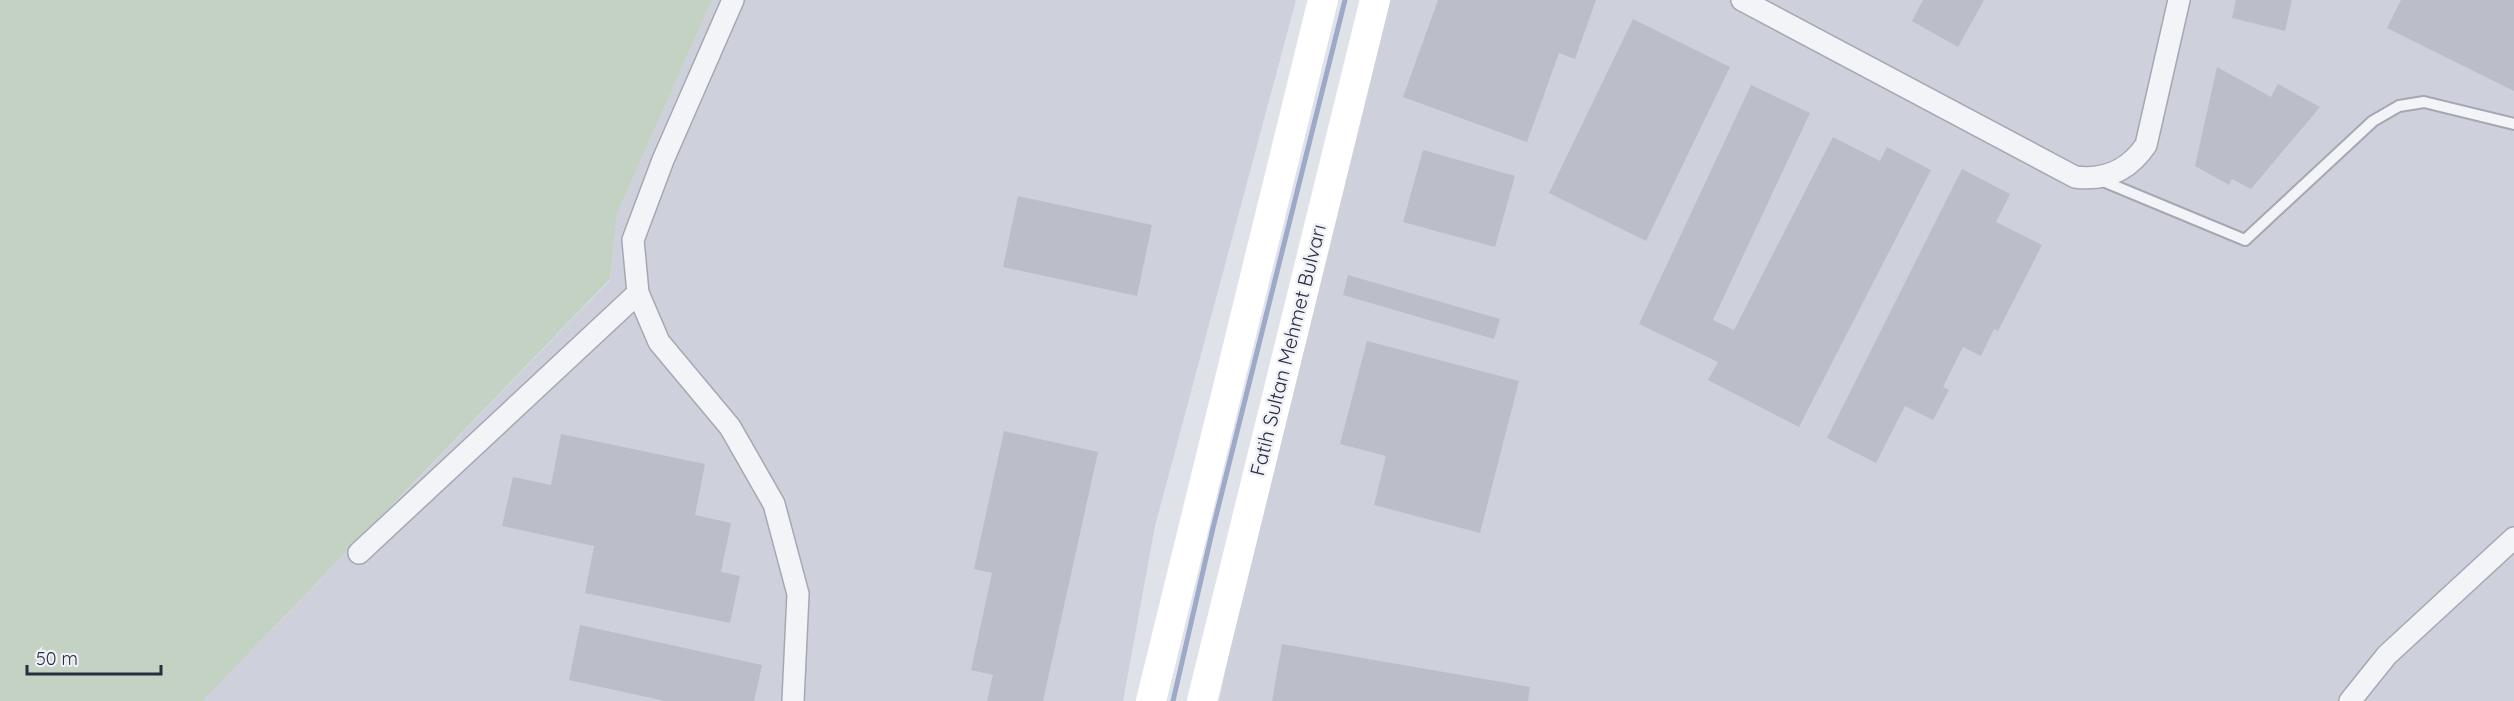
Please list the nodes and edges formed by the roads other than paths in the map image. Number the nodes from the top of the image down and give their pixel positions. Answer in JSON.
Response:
{"nodes":[{"id":1,"x":734,"y":0,"type":"edge"},
{"id":2,"x":1323,"y":0,"type":"edge"},
{"id":3,"x":1375,"y":0,"type":"edge"},
{"id":4,"x":1742,"y":0,"type":"edge"},
{"id":5,"x":2179,"y":0,"type":"edge"},
{"id":6,"x":2514,"y":124,"type":"edge"},
{"id":7,"x":2096,"y":178,"type":"junction"},
{"id":8,"x":638,"y":293,"type":"junction"},
{"id":9,"x":2514,"y":538,"type":"edge"},
{"id":10,"x":359,"y":553,"type":"dead end"},
{"id":11,"x":793,"y":701,"type":"edge"},
{"id":12,"x":1151,"y":701,"type":"edge"},
{"id":13,"x":1202,"y":701,"type":"edge"},
{"id":14,"x":2350,"y":701,"type":"edge"}],
"edges":[{"from":1,"to":8,"type":"street"},
{"from":2,"to":12,"type":"main road"},
{"from":3,"to":13,"type":"main road","name":"Fatih Sultan Mehmet Bulvarı"},
{"from":4,"to":7,"type":"street"},
{"from":5,"to":7,"type":"street"},
{"from":6,"to":7,"type":"lane"},
{"from":8,"to":10,"type":"street"},
{"from":8,"to":11,"type":"street"},
{"from":9,"to":14,"type":"street"}]}
